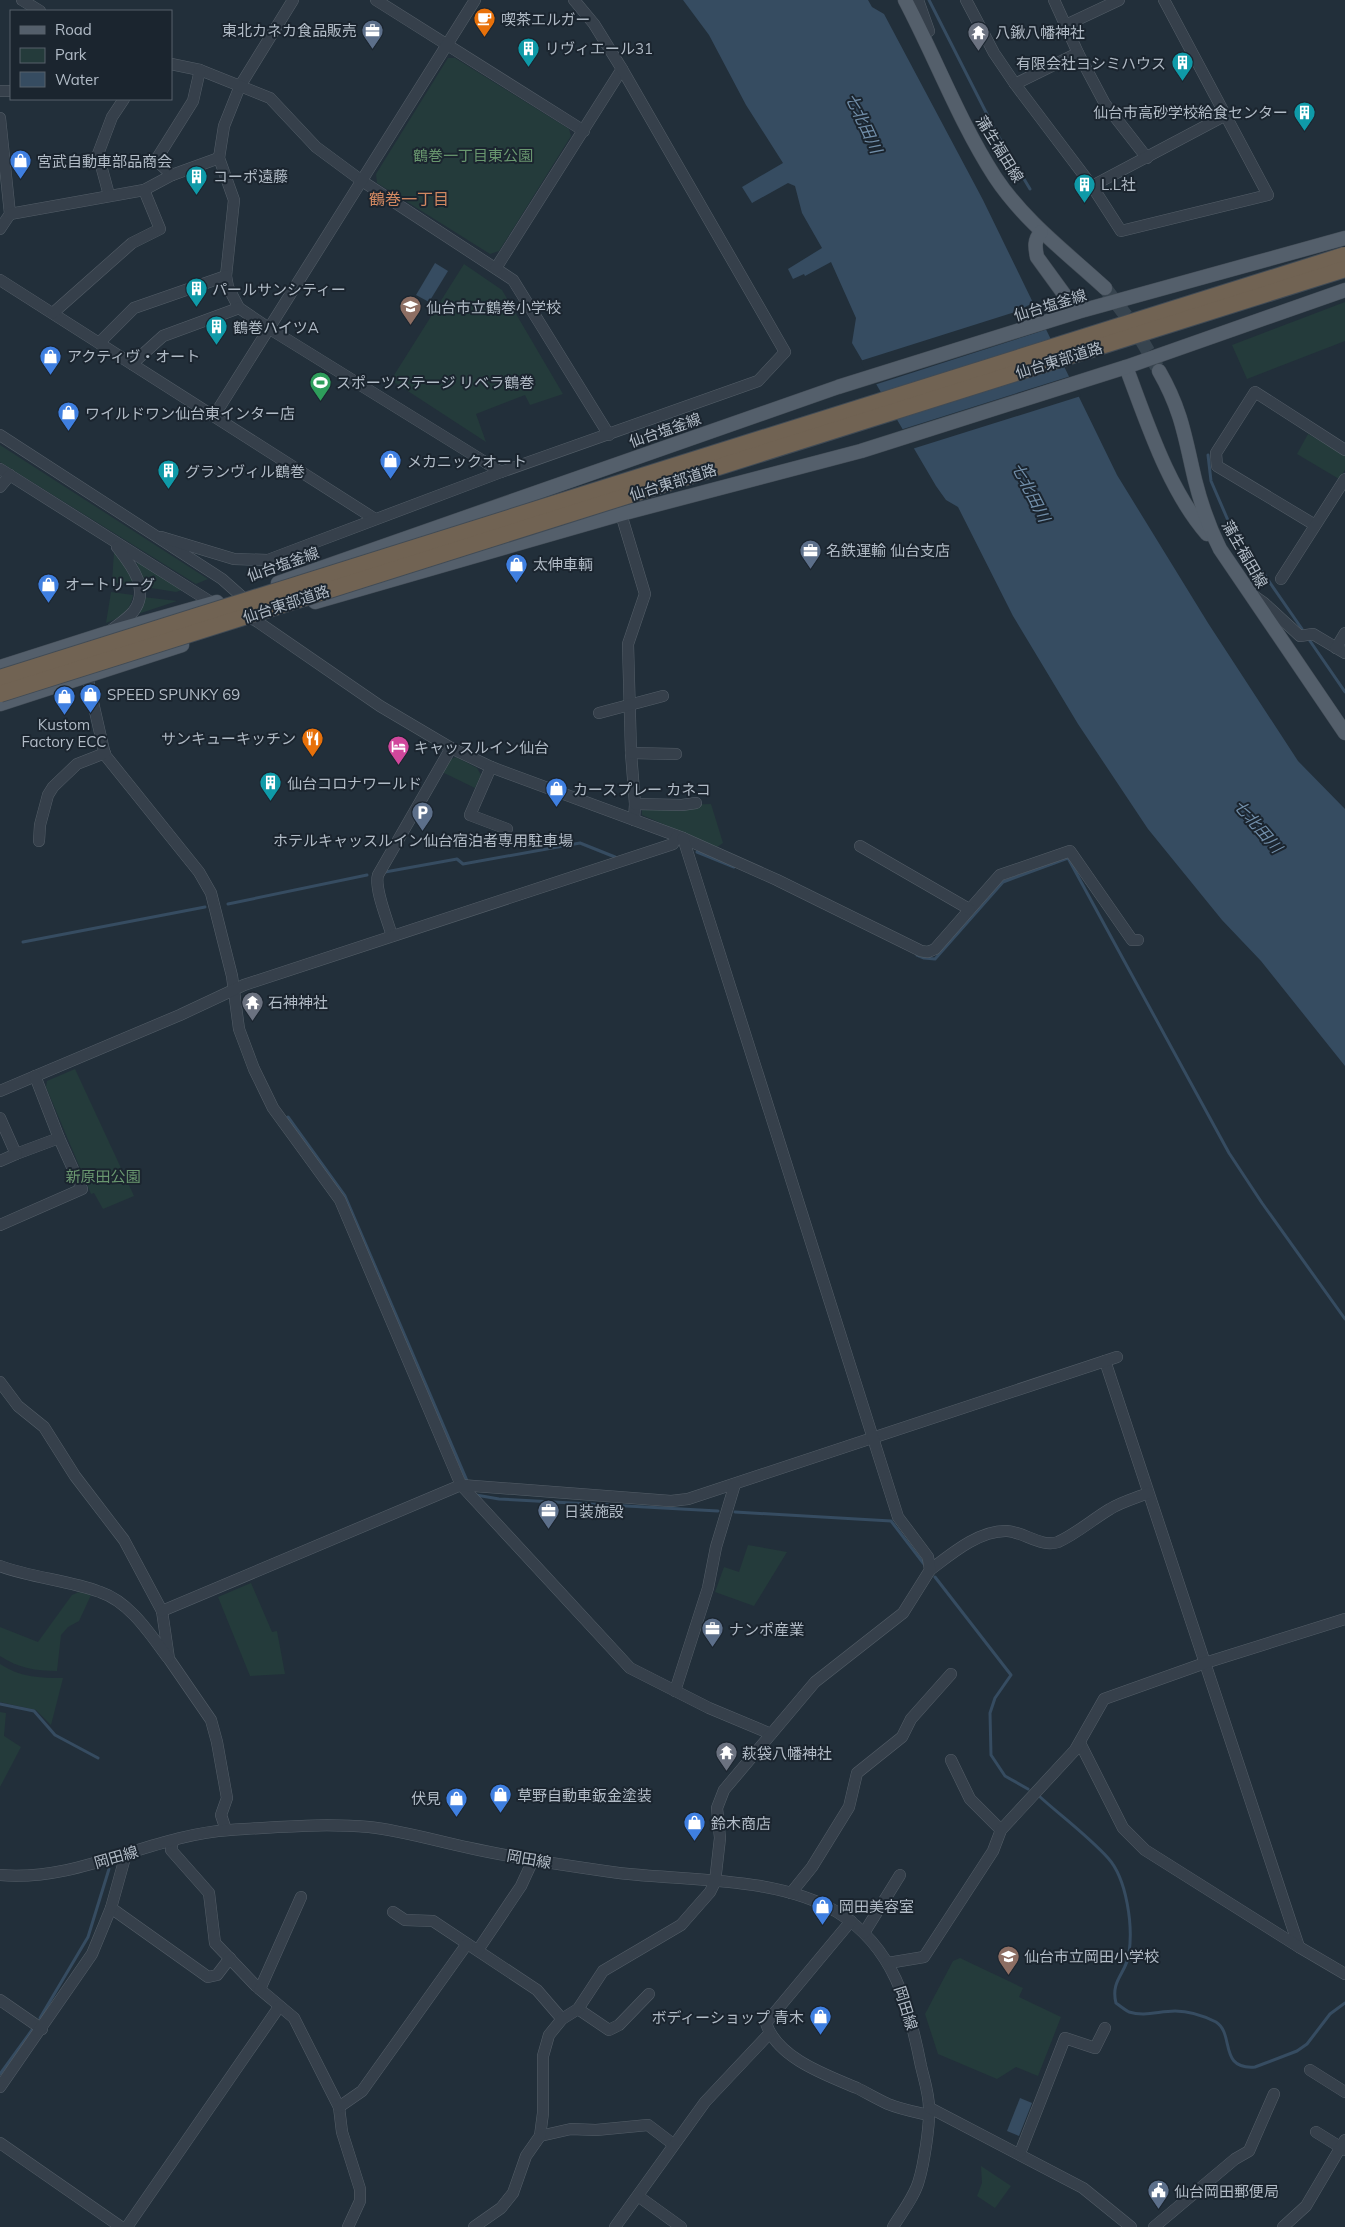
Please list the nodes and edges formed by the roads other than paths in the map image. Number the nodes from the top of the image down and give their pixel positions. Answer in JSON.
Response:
{"nodes":[{"id":1,"x":22,"y":0,"type":"edge"},
{"id":2,"x":293,"y":0,"type":"edge"},
{"id":3,"x":376,"y":0,"type":"edge"},
{"id":4,"x":475,"y":0,"type":"edge"},
{"id":5,"x":574,"y":0,"type":"edge"},
{"id":6,"x":905,"y":0,"type":"edge"},
{"id":7,"x":918,"y":0,"type":"edge"},
{"id":8,"x":966,"y":0,"type":"edge"},
{"id":9,"x":1054,"y":0,"type":"edge"},
{"id":10,"x":1119,"y":0,"type":"edge"},
{"id":11,"x":1164,"y":0,"type":"edge"},
{"id":12,"x":38,"y":10,"type":"edge"},
{"id":13,"x":1066,"y":25,"type":"junction"},
{"id":14,"x":923,"y":35,"type":"junction"},
{"id":15,"x":447,"y":45,"type":"junction"},
{"id":16,"x":1078,"y":53,"type":"junction"},
{"id":17,"x":172,"y":64,"type":"edge"},
{"id":18,"x":200,"y":70,"type":"junction"},
{"id":19,"x":622,"y":70,"type":"junction"},
{"id":20,"x":1015,"y":84,"type":"junction"},
{"id":21,"x":240,"y":86,"type":"junction"},
{"id":22,"x":123,"y":100,"type":"edge"},
{"id":23,"x":1226,"y":115,"type":"junction"},
{"id":24,"x":0,"y":118,"type":"edge"},
{"id":25,"x":584,"y":131,"type":"junction"},
{"id":26,"x":219,"y":158,"type":"junction"},
{"id":27,"x":1147,"y":158,"type":"junction"},
{"id":28,"x":3,"y":174,"type":"edge"},
{"id":29,"x":172,"y":175,"type":"junction"},
{"id":30,"x":362,"y":181,"type":"junction"},
{"id":31,"x":1092,"y":186,"type":"junction"},
{"id":32,"x":144,"y":190,"type":"junction"},
{"id":33,"x":109,"y":195,"type":"junction"},
{"id":34,"x":10,"y":214,"type":"junction"},
{"id":35,"x":0,"y":229,"type":"edge"},
{"id":36,"x":1042,"y":232,"type":"junction"},
{"id":37,"x":1345,"y":238,"type":"edge"},
{"id":38,"x":1345,"y":254,"type":"edge"},
{"id":39,"x":496,"y":268,"type":"junction"},
{"id":40,"x":1345,"y":269,"type":"edge"},
{"id":41,"x":226,"y":276,"type":"junction"},
{"id":42,"x":0,"y":280,"type":"edge"},
{"id":43,"x":1105,"y":288,"type":"tunnel mouth"},
{"id":44,"x":1345,"y":290,"type":"edge"},
{"id":45,"x":239,"y":308,"type":"junction"},
{"id":46,"x":1077,"y":312,"type":"junction"},
{"id":47,"x":53,"y":313,"type":"junction"},
{"id":48,"x":270,"y":329,"type":"junction"},
{"id":49,"x":100,"y":343,"type":"junction"},
{"id":50,"x":132,"y":364,"type":"junction"},
{"id":51,"x":1126,"y":367,"type":"junction"},
{"id":52,"x":1159,"y":371,"type":"tunnel mouth"},
{"id":53,"x":214,"y":416,"type":"junction"},
{"id":54,"x":0,"y":435,"type":"edge"},
{"id":55,"x":609,"y":435,"type":"junction"},
{"id":56,"x":1344,"y":448,"type":"edge"},
{"id":57,"x":5,"y":472,"type":"edge"},
{"id":58,"x":501,"y":472,"type":"junction"},
{"id":59,"x":1345,"y":479,"type":"edge"},
{"id":60,"x":1195,"y":480,"type":"junction"},
{"id":61,"x":1174,"y":482,"type":"junction"},
{"id":62,"x":0,"y":488,"type":"edge"},
{"id":63,"x":621,"y":514,"type":"junction"},
{"id":64,"x":375,"y":519,"type":"junction"},
{"id":65,"x":1315,"y":525,"type":"junction"},
{"id":66,"x":161,"y":537,"type":"junction"},
{"id":67,"x":113,"y":541,"type":"junction"},
{"id":68,"x":1220,"y":549,"type":"junction"},
{"id":69,"x":1281,"y":579,"type":"dead end"},
{"id":70,"x":1247,"y":591,"type":"junction"},
{"id":71,"x":240,"y":595,"type":"junction"},
{"id":72,"x":212,"y":604,"type":"junction"},
{"id":73,"x":255,"y":620,"type":"junction"},
{"id":74,"x":107,"y":633,"type":"junction"},
{"id":75,"x":1345,"y":633,"type":"edge"},
{"id":76,"x":1340,"y":650,"type":"edge"},
{"id":77,"x":0,"y":666,"type":"edge"},
{"id":78,"x":87,"y":676,"type":"junction"},
{"id":79,"x":0,"y":678,"type":"edge"},
{"id":80,"x":0,"y":694,"type":"edge"},
{"id":81,"x":663,"y":696,"type":"dead end"},
{"id":82,"x":0,"y":704,"type":"edge"},
{"id":83,"x":629,"y":705,"type":"junction"},
{"id":84,"x":599,"y":713,"type":"dead end"},
{"id":85,"x":1345,"y":733,"type":"edge"},
{"id":86,"x":451,"y":748,"type":"junction"},
{"id":87,"x":105,"y":753,"type":"junction"},
{"id":88,"x":631,"y":753,"type":"junction"},
{"id":89,"x":676,"y":754,"type":"dead end"},
{"id":90,"x":491,"y":767,"type":"junction"},
{"id":91,"x":696,"y":803,"type":"dead end"},
{"id":92,"x":635,"y":804,"type":"junction"},
{"id":93,"x":634,"y":820,"type":"junction"},
{"id":94,"x":507,"y":828,"type":"dead end"},
{"id":95,"x":680,"y":837,"type":"junction"},
{"id":96,"x":39,"y":841,"type":"dead end"},
{"id":97,"x":860,"y":846,"type":"dead end"},
{"id":98,"x":969,"y":909,"type":"junction"},
{"id":99,"x":392,"y":936,"type":"junction"},
{"id":100,"x":1138,"y":940,"type":"dead end"},
{"id":101,"x":234,"y":989,"type":"junction"},
{"id":102,"x":35,"y":1076,"type":"junction"},
{"id":103,"x":0,"y":1091,"type":"edge"},
{"id":104,"x":0,"y":1118,"type":"edge"},
{"id":105,"x":58,"y":1138,"type":"junction"},
{"id":106,"x":16,"y":1154,"type":"junction"},
{"id":107,"x":0,"y":1161,"type":"edge"},
{"id":108,"x":0,"y":1225,"type":"edge"},
{"id":109,"x":1117,"y":1357,"type":"dead end"},
{"id":110,"x":1104,"y":1361,"type":"junction"},
{"id":111,"x":0,"y":1382,"type":"edge"},
{"id":112,"x":873,"y":1437,"type":"junction"},
{"id":113,"x":735,"y":1484,"type":"junction"},
{"id":114,"x":461,"y":1485,"type":"junction"},
{"id":115,"x":1148,"y":1493,"type":"junction"},
{"id":116,"x":0,"y":1566,"type":"edge"},
{"id":117,"x":930,"y":1570,"type":"junction"},
{"id":118,"x":162,"y":1611,"type":"junction"},
{"id":119,"x":1345,"y":1619,"type":"edge"},
{"id":120,"x":170,"y":1659,"type":"junction"},
{"id":121,"x":1205,"y":1663,"type":"junction"},
{"id":122,"x":951,"y":1674,"type":"dead end"},
{"id":123,"x":675,"y":1691,"type":"junction"},
{"id":124,"x":771,"y":1734,"type":"junction"},
{"id":125,"x":1080,"y":1743,"type":"junction"},
{"id":126,"x":951,"y":1760,"type":"dead end"},
{"id":127,"x":226,"y":1830,"type":"junction"},
{"id":128,"x":1001,"y":1830,"type":"junction"},
{"id":129,"x":173,"y":1841,"type":"junction"},
{"id":130,"x":126,"y":1854,"type":"junction"},
{"id":131,"x":534,"y":1860,"type":"junction"},
{"id":132,"x":0,"y":1875,"type":"edge"},
{"id":133,"x":900,"y":1875,"type":"dead end"},
{"id":134,"x":714,"y":1882,"type":"junction"},
{"id":135,"x":791,"y":1893,"type":"junction"},
{"id":136,"x":301,"y":1897,"type":"dead end"},
{"id":137,"x":111,"y":1908,"type":"junction"},
{"id":138,"x":393,"y":1912,"type":"dead end"},
{"id":139,"x":851,"y":1922,"type":"junction"},
{"id":140,"x":864,"y":1933,"type":"junction"},
{"id":141,"x":467,"y":1944,"type":"junction"},
{"id":142,"x":1299,"y":1947,"type":"junction"},
{"id":143,"x":478,"y":1950,"type":"junction"},
{"id":144,"x":230,"y":1958,"type":"junction"},
{"id":145,"x":888,"y":1963,"type":"junction"},
{"id":146,"x":1345,"y":1974,"type":"edge"},
{"id":147,"x":260,"y":1989,"type":"junction"},
{"id":148,"x":649,"y":1994,"type":"dead end"},
{"id":149,"x":0,"y":2000,"type":"edge"},
{"id":150,"x":279,"y":2007,"type":"junction"},
{"id":151,"x":578,"y":2009,"type":"junction"},
{"id":152,"x":562,"y":2019,"type":"junction"},
{"id":153,"x":1105,"y":2028,"type":"dead end"},
{"id":154,"x":42,"y":2029,"type":"junction"},
{"id":155,"x":770,"y":2034,"type":"junction"},
{"id":156,"x":1310,"y":2070,"type":"dead end"},
{"id":157,"x":0,"y":2088,"type":"edge"},
{"id":158,"x":1345,"y":2092,"type":"edge"},
{"id":159,"x":1274,"y":2094,"type":"dead end"},
{"id":160,"x":339,"y":2107,"type":"junction"},
{"id":161,"x":929,"y":2112,"type":"junction"},
{"id":162,"x":1316,"y":2132,"type":"dead end"},
{"id":163,"x":540,"y":2136,"type":"junction"},
{"id":164,"x":0,"y":2143,"type":"edge"},
{"id":165,"x":673,"y":2144,"type":"junction"},
{"id":166,"x":1344,"y":2146,"type":"edge"},
{"id":167,"x":1020,"y":2154,"type":"junction"},
{"id":168,"x":638,"y":2196,"type":"junction"},
{"id":169,"x":121,"y":2227,"type":"edge"},
{"id":170,"x":126,"y":2227,"type":"edge"},
{"id":171,"x":348,"y":2227,"type":"edge"},
{"id":172,"x":474,"y":2227,"type":"edge"},
{"id":173,"x":615,"y":2227,"type":"edge"},
{"id":174,"x":681,"y":2227,"type":"edge"},
{"id":175,"x":893,"y":2227,"type":"edge"},
{"id":176,"x":1131,"y":2227,"type":"edge"},
{"id":177,"x":1154,"y":2227,"type":"edge"},
{"id":178,"x":1284,"y":2227,"type":"edge"}],
"edges":[{"from":1,"to":12,"type":"street"},
{"from":2,"to":21,"type":"street"},
{"from":3,"to":15,"type":"street"},
{"from":4,"to":15,"type":"street"},
{"from":5,"to":19,"type":"street"},
{"from":6,"to":14,"type":"main road","name":"蒲生福田線"},
{"from":7,"to":14,"type":"street"},
{"from":8,"to":20,"type":"street"},
{"from":9,"to":13,"type":"street"},
{"from":10,"to":13,"type":"street"},
{"from":11,"to":23,"type":"street"},
{"from":13,"to":16,"type":"street"},
{"from":14,"to":36,"type":"main road","name":"蒲生福田線"},
{"from":15,"to":25,"type":"street"},
{"from":15,"to":30,"type":"street"},
{"from":16,"to":20,"type":"street"},
{"from":16,"to":27,"type":"street"},
{"from":17,"to":18,"type":"street"},
{"from":18,"to":21,"type":"street"},
{"from":18,"to":29,"type":"street"},
{"from":19,"to":25,"type":"street"},
{"from":19,"to":55,"type":"street"},
{"from":20,"to":31,"type":"street"},
{"from":21,"to":26,"type":"street"},
{"from":21,"to":30,"type":"street"},
{"from":22,"to":33,"type":"street"},
{"from":23,"to":27,"type":"street"},
{"from":23,"to":31,"type":"street"},
{"from":24,"to":28,"type":"street"},
{"from":25,"to":39,"type":"street"},
{"from":26,"to":29,"type":"street"},
{"from":26,"to":41,"type":"street"},
{"from":27,"to":31,"type":"street"},
{"from":28,"to":34,"type":"street"},
{"from":29,"to":32,"type":"street"},
{"from":30,"to":39,"type":"street"},
{"from":30,"to":48,"type":"street"},
{"from":32,"to":33,"type":"street"},
{"from":32,"to":47,"type":"street"},
{"from":33,"to":34,"type":"street"},
{"from":34,"to":35,"type":"street"},
{"from":36,"to":43,"type":"main road","name":"蒲生福田線"},
{"from":36,"to":46,"type":"main road"},
{"from":37,"to":46,"type":"main road","name":"仙台塩釜線"},
{"from":38,"to":79,"type":"highway","name":"仙台東部道路","bridge":true},
{"from":39,"to":55,"type":"street"},
{"from":40,"to":80,"type":"highway","name":"仙台東部道路","bridge":true},
{"from":41,"to":45,"type":"street"},
{"from":41,"to":49,"type":"street"},
{"from":42,"to":47,"type":"street"},
{"from":44,"to":51,"type":"main road"},
{"from":45,"to":48,"type":"street"},
{"from":45,"to":50,"type":"street"},
{"from":46,"to":71,"type":"main road","name":"仙台塩釜線"},
{"from":47,"to":49,"type":"street"},
{"from":48,"to":53,"type":"street"},
{"from":48,"to":58,"type":"street"},
{"from":49,"to":50,"type":"street"},
{"from":50,"to":53,"type":"street"},
{"from":51,"to":61,"type":"main road"},
{"from":51,"to":63,"type":"main road"},
{"from":52,"to":60,"type":"main road","name":"蒲生福田線"},
{"from":53,"to":64,"type":"street"},
{"from":54,"to":66,"type":"street"},
{"from":55,"to":58,"type":"street"},
{"from":56,"to":65,"type":"street"},
{"from":57,"to":62,"type":"street"},
{"from":57,"to":67,"type":"street"},
{"from":58,"to":64,"type":"street"},
{"from":59,"to":65,"type":"street"},
{"from":60,"to":61,"type":"main road"},
{"from":60,"to":68,"type":"main road","name":"蒲生福田線"},
{"from":61,"to":68,"type":"main road"},
{"from":63,"to":73,"type":"main road"},
{"from":63,"to":83,"type":"street"},
{"from":64,"to":66,"type":"street"},
{"from":65,"to":69,"type":"street"},
{"from":66,"to":71,"type":"street"},
{"from":67,"to":72,"type":"street"},
{"from":67,"to":74,"type":"street"},
{"from":68,"to":70,"type":"main road","name":"蒲生福田線"},
{"from":70,"to":76,"type":"street"},
{"from":70,"to":85,"type":"main road","name":"蒲生福田線"},
{"from":71,"to":72,"type":"main road","name":"仙台塩釜線"},
{"from":71,"to":73,"type":"street"},
{"from":72,"to":73,"type":"street"},
{"from":72,"to":74,"type":"main road","name":"仙台塩釜線"},
{"from":73,"to":78,"type":"main road"},
{"from":73,"to":86,"type":"street"},
{"from":74,"to":77,"type":"main road","name":"仙台塩釜線"},
{"from":75,"to":76,"type":"street"},
{"from":78,"to":82,"type":"main road"},
{"from":78,"to":87,"type":"street"},
{"from":81,"to":83,"type":"street"},
{"from":83,"to":84,"type":"street"},
{"from":83,"to":88,"type":"street"},
{"from":86,"to":90,"type":"street"},
{"from":86,"to":99,"type":"street"},
{"from":87,"to":96,"type":"street"},
{"from":87,"to":101,"type":"street"},
{"from":88,"to":89,"type":"street"},
{"from":88,"to":92,"type":"street"},
{"from":90,"to":93,"type":"street"},
{"from":90,"to":94,"type":"street"},
{"from":91,"to":92,"type":"street"},
{"from":92,"to":93,"type":"street"},
{"from":93,"to":95,"type":"street"},
{"from":95,"to":98,"type":"street"},
{"from":95,"to":99,"type":"street"},
{"from":95,"to":112,"type":"street"},
{"from":97,"to":98,"type":"street"},
{"from":98,"to":100,"type":"street"},
{"from":99,"to":101,"type":"street"},
{"from":101,"to":102,"type":"street"},
{"from":101,"to":114,"type":"street"},
{"from":102,"to":103,"type":"street"},
{"from":102,"to":105,"type":"street"},
{"from":104,"to":106,"type":"street"},
{"from":105,"to":106,"type":"street"},
{"from":105,"to":108,"type":"street"},
{"from":106,"to":107,"type":"street"},
{"from":109,"to":110,"type":"street"},
{"from":110,"to":112,"type":"street"},
{"from":110,"to":115,"type":"street"},
{"from":111,"to":118,"type":"street"},
{"from":112,"to":113,"type":"street"},
{"from":112,"to":117,"type":"street"},
{"from":113,"to":114,"type":"street"},
{"from":113,"to":123,"type":"street"},
{"from":114,"to":118,"type":"street"},
{"from":114,"to":123,"type":"street"},
{"from":115,"to":117,"type":"street"},
{"from":115,"to":121,"type":"street"},
{"from":116,"to":120,"type":"street"},
{"from":117,"to":124,"type":"street"},
{"from":118,"to":120,"type":"street"},
{"from":119,"to":121,"type":"street"},
{"from":120,"to":127,"type":"street"},
{"from":121,"to":125,"type":"street"},
{"from":121,"to":142,"type":"street"},
{"from":122,"to":135,"type":"street"},
{"from":123,"to":124,"type":"street"},
{"from":124,"to":134,"type":"street"},
{"from":125,"to":128,"type":"street"},
{"from":125,"to":142,"type":"street"},
{"from":126,"to":128,"type":"street"},
{"from":127,"to":129,"type":"street","name":"岡田線"},
{"from":127,"to":131,"type":"street","name":"岡田線"},
{"from":128,"to":145,"type":"street"},
{"from":129,"to":130,"type":"street","name":"岡田線"},
{"from":129,"to":144,"type":"street"},
{"from":130,"to":132,"type":"street","name":"岡田線"},
{"from":130,"to":137,"type":"street"},
{"from":131,"to":134,"type":"street","name":"岡田線"},
{"from":131,"to":143,"type":"street"},
{"from":133,"to":140,"type":"street"},
{"from":134,"to":135,"type":"street","name":"岡田線"},
{"from":134,"to":151,"type":"street"},
{"from":135,"to":139,"type":"street","name":"岡田線"},
{"from":136,"to":147,"type":"street"},
{"from":137,"to":144,"type":"street"},
{"from":137,"to":154,"type":"street"},
{"from":138,"to":141,"type":"street"},
{"from":139,"to":140,"type":"street","name":"岡田線"},
{"from":139,"to":155,"type":"street"},
{"from":140,"to":145,"type":"street","name":"岡田線"},
{"from":141,"to":143,"type":"street"},
{"from":141,"to":160,"type":"street"},
{"from":142,"to":146,"type":"street"},
{"from":143,"to":152,"type":"street"},
{"from":144,"to":147,"type":"street"},
{"from":145,"to":161,"type":"street","name":"岡田線"},
{"from":147,"to":150,"type":"street"},
{"from":148,"to":151,"type":"street"},
{"from":149,"to":154,"type":"street"},
{"from":150,"to":160,"type":"street"},
{"from":150,"to":170,"type":"street"},
{"from":151,"to":152,"type":"street"},
{"from":152,"to":163,"type":"street"},
{"from":153,"to":167,"type":"street"},
{"from":154,"to":157,"type":"street"},
{"from":155,"to":161,"type":"street"},
{"from":155,"to":165,"type":"street"},
{"from":156,"to":158,"type":"street"},
{"from":159,"to":177,"type":"street"},
{"from":160,"to":171,"type":"street"},
{"from":161,"to":167,"type":"street"},
{"from":161,"to":175,"type":"street"},
{"from":162,"to":166,"type":"street"},
{"from":163,"to":165,"type":"street"},
{"from":163,"to":172,"type":"street"},
{"from":164,"to":169,"type":"street"},
{"from":165,"to":168,"type":"street"},
{"from":166,"to":178,"type":"street"},
{"from":167,"to":176,"type":"street"},
{"from":168,"to":173,"type":"street"},
{"from":168,"to":174,"type":"street"}]}
